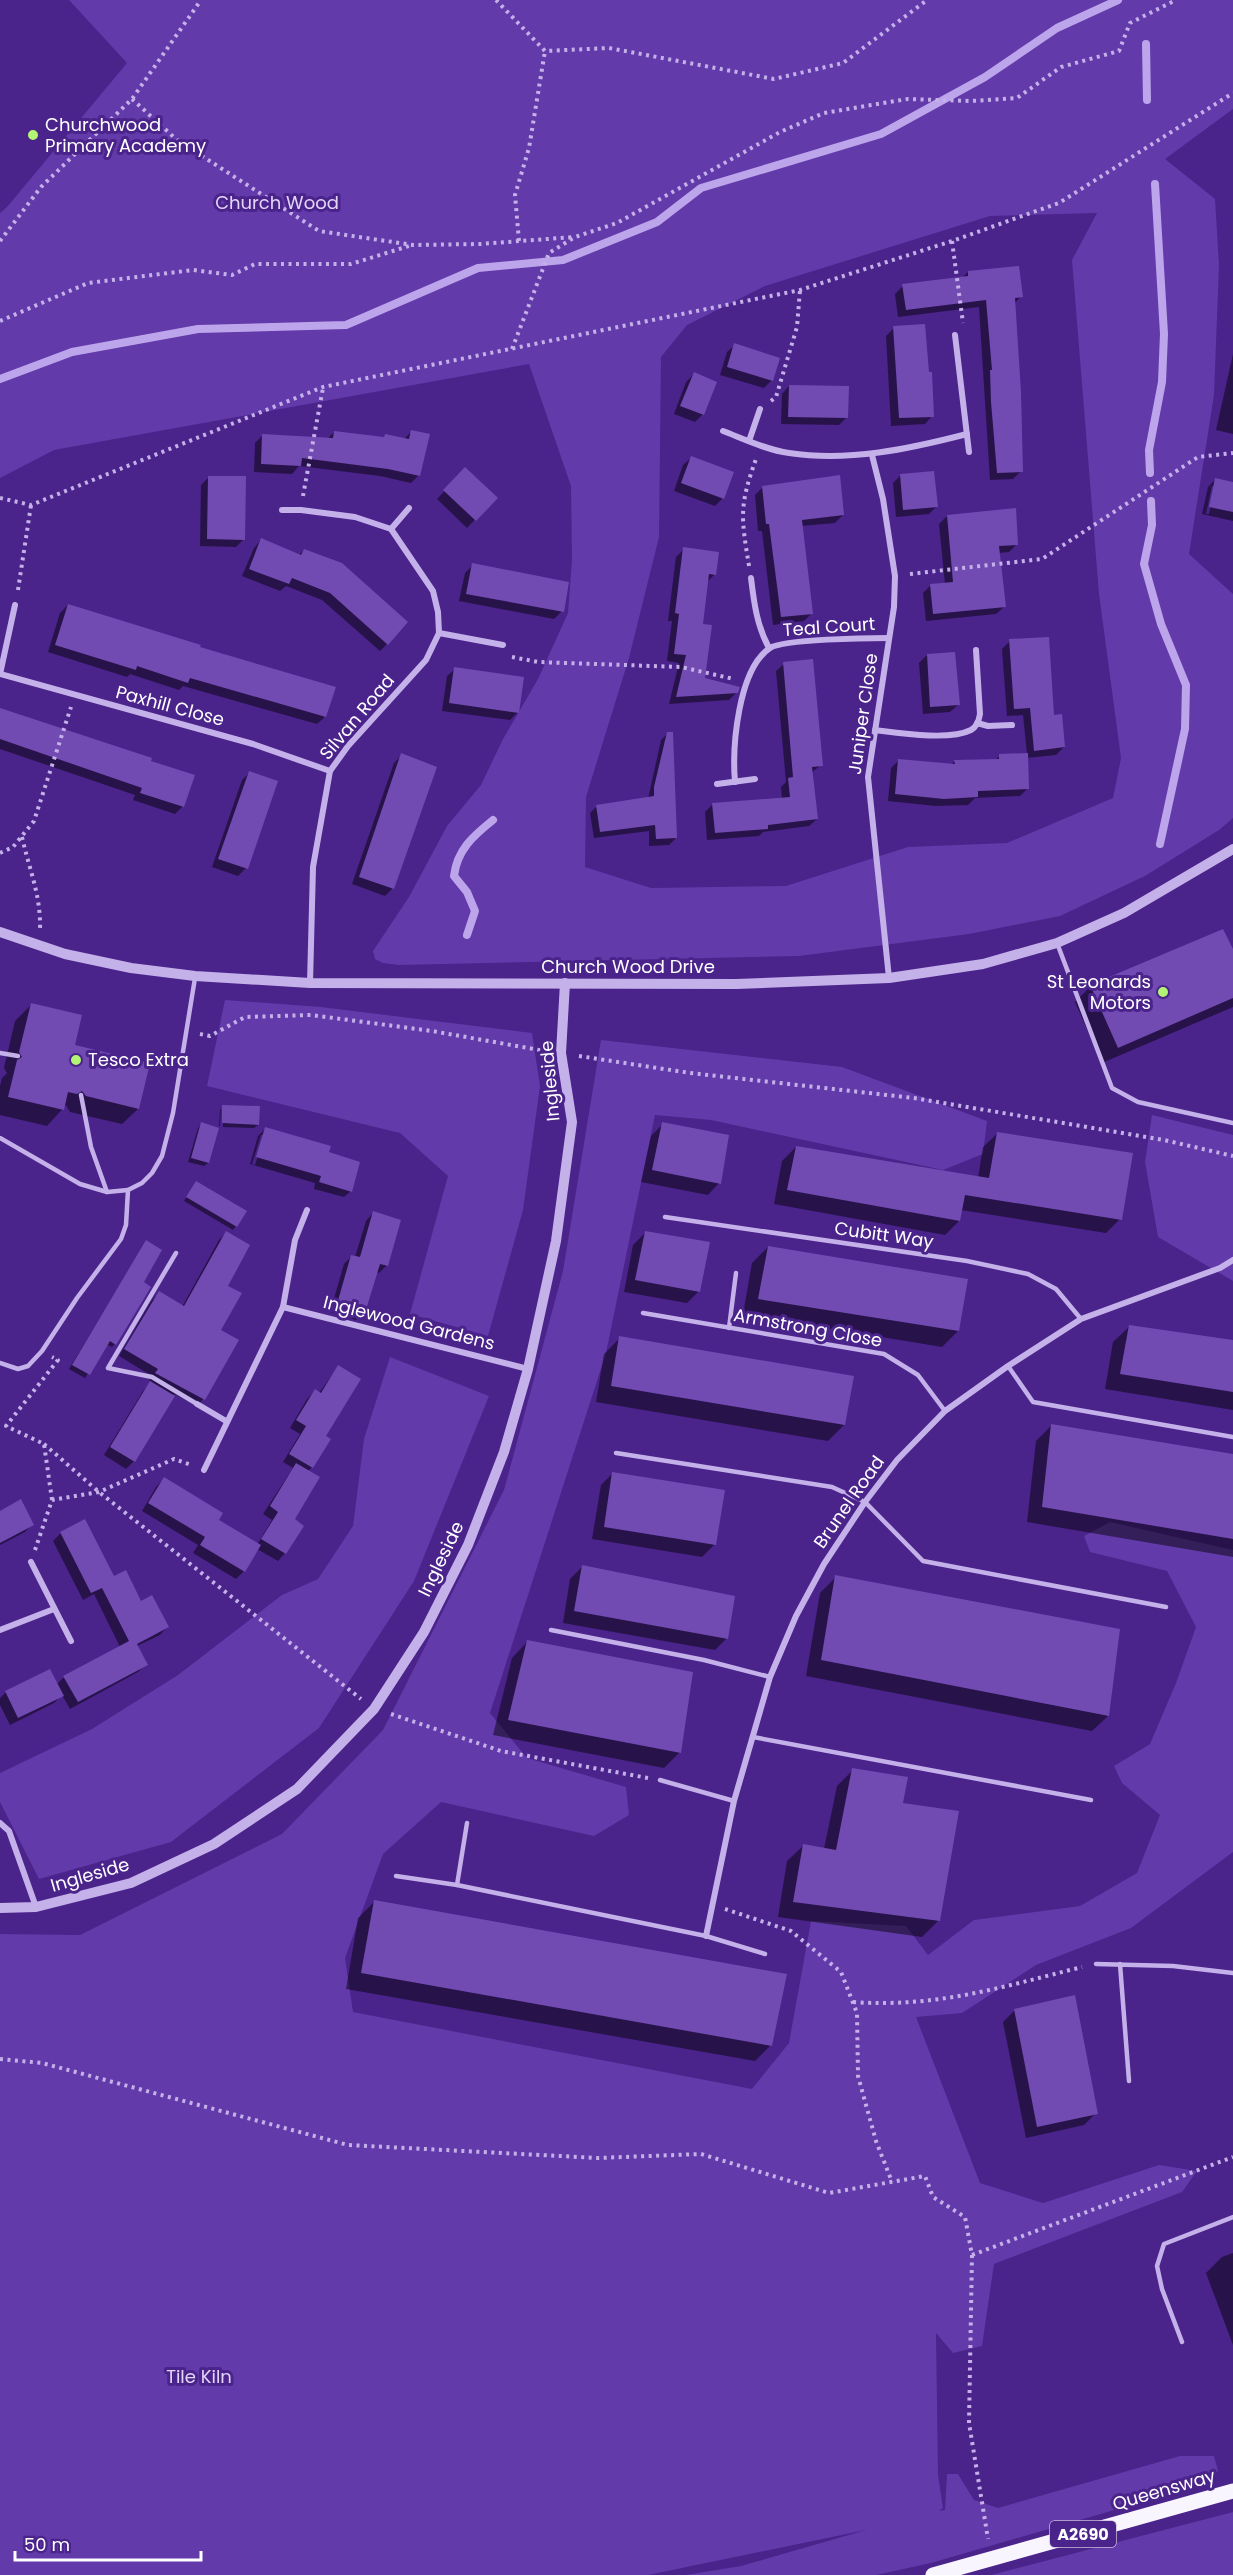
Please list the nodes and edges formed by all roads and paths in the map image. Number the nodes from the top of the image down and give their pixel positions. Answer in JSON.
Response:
{"nodes":[{"id":1,"x":201,"y":0,"type":"edge"},
{"id":2,"x":496,"y":0,"type":"edge"},
{"id":3,"x":927,"y":0,"type":"edge"},
{"id":4,"x":1176,"y":0,"type":"edge"},
{"id":5,"x":546,"y":51,"type":"junction"},
{"id":6,"x":1233,"y":93,"type":"edge"},
{"id":7,"x":132,"y":99,"type":"junction"},
{"id":8,"x":575,"y":237,"type":"junction"},
{"id":9,"x":0,"y":241,"type":"edge"},
{"id":10,"x":519,"y":241,"type":"junction"},
{"id":11,"x":952,"y":241,"type":"junction"},
{"id":12,"x":413,"y":245,"type":"junction"},
{"id":13,"x":800,"y":290,"type":"junction"},
{"id":14,"x":0,"y":321,"type":"edge"},
{"id":15,"x":956,"y":335,"type":"joint"},
{"id":16,"x":512,"y":349,"type":"junction"},
{"id":17,"x":323,"y":387,"type":"junction"},
{"id":18,"x":760,"y":409,"type":"joint"},
{"id":19,"x":723,"y":431,"type":"dead end"},
{"id":20,"x":967,"y":434,"type":"junction"},
{"id":21,"x":749,"y":441,"type":"junction"},
{"id":22,"x":761,"y":445,"type":"junction"},
{"id":23,"x":969,"y":452,"type":"dead end"},
{"id":24,"x":1233,"y":453,"type":"edge"},
{"id":25,"x":872,"y":455,"type":"junction"},
{"id":26,"x":0,"y":498,"type":"edge"},
{"id":27,"x":31,"y":505,"type":"junction"},
{"id":28,"x":409,"y":508,"type":"dead end"},
{"id":29,"x":282,"y":510,"type":"dead end"},
{"id":30,"x":301,"y":510,"type":"junction"},
{"id":31,"x":391,"y":529,"type":"junction"},
{"id":32,"x":894,"y":576,"type":"junction"},
{"id":33,"x":752,"y":578,"type":"joint"},
{"id":34,"x":15,"y":605,"type":"joint"},
{"id":35,"x":439,"y":633,"type":"junction"},
{"id":36,"x":889,"y":638,"type":"junction"},
{"id":37,"x":503,"y":645,"type":"joint"},
{"id":38,"x":769,"y":648,"type":"junction"},
{"id":39,"x":976,"y":650,"type":"dead end"},
{"id":40,"x":0,"y":674,"type":"edge"},
{"id":41,"x":746,"y":681,"type":"junction"},
{"id":42,"x":74,"y":695,"type":"junction"},
{"id":43,"x":977,"y":723,"type":"junction"},
{"id":44,"x":1012,"y":725,"type":"dead end"},
{"id":45,"x":875,"y":730,"type":"junction"},
{"id":46,"x":330,"y":771,"type":"junction"},
{"id":47,"x":756,"y":779,"type":"dead end"},
{"id":48,"x":735,"y":782,"type":"junction"},
{"id":49,"x":717,"y":784,"type":"dead end"},
{"id":50,"x":22,"y":836,"type":"junction"},
{"id":51,"x":1233,"y":849,"type":"edge"},
{"id":52,"x":0,"y":853,"type":"edge"},
{"id":53,"x":0,"y":932,"type":"edge"},
{"id":54,"x":1057,"y":943,"type":"junction"},
{"id":55,"x":39,"y":945,"type":"junction"},
{"id":56,"x":195,"y":976,"type":"junction"},
{"id":57,"x":890,"y":978,"type":"junction"},
{"id":58,"x":310,"y":983,"type":"junction"},
{"id":59,"x":565,"y":983,"type":"junction"},
{"id":60,"x":186,"y":1032,"type":"junction"},
{"id":61,"x":0,"y":1053,"type":"edge"},
{"id":62,"x":561,"y":1053,"type":"junction"},
{"id":63,"x":18,"y":1056,"type":"dead end"},
{"id":64,"x":81,"y":1095,"type":"dead end"},
{"id":65,"x":1233,"y":1123,"type":"edge"},
{"id":66,"x":0,"y":1138,"type":"edge"},
{"id":67,"x":1233,"y":1156,"type":"edge"},
{"id":68,"x":128,"y":1190,"type":"junction"},
{"id":69,"x":107,"y":1192,"type":"junction"},
{"id":70,"x":307,"y":1210,"type":"dead end"},
{"id":71,"x":665,"y":1216,"type":"dead end"},
{"id":72,"x":176,"y":1253,"type":"dead end"},
{"id":73,"x":1233,"y":1260,"type":"edge"},
{"id":74,"x":736,"y":1273,"type":"dead end"},
{"id":75,"x":283,"y":1307,"type":"junction"},
{"id":76,"x":644,"y":1313,"type":"dead end"},
{"id":77,"x":1081,"y":1319,"type":"junction"},
{"id":78,"x":729,"y":1328,"type":"junction"},
{"id":79,"x":42,"y":1351,"type":"junction"},
{"id":80,"x":0,"y":1363,"type":"edge"},
{"id":81,"x":1008,"y":1366,"type":"junction"},
{"id":82,"x":528,"y":1369,"type":"junction"},
{"id":83,"x":197,"y":1404,"type":"joint"},
{"id":84,"x":945,"y":1411,"type":"junction"},
{"id":85,"x":226,"y":1421,"type":"junction"},
{"id":86,"x":1233,"y":1437,"type":"edge"},
{"id":87,"x":44,"y":1444,"type":"junction"},
{"id":88,"x":616,"y":1454,"type":"dead end"},
{"id":89,"x":204,"y":1470,"type":"joint"},
{"id":90,"x":99,"y":1492,"type":"junction"},
{"id":91,"x":52,"y":1500,"type":"junction"},
{"id":92,"x":865,"y":1502,"type":"junction"},
{"id":93,"x":31,"y":1562,"type":"joint"},
{"id":94,"x":1166,"y":1607,"type":"dead end"},
{"id":95,"x":54,"y":1609,"type":"junction"},
{"id":96,"x":0,"y":1630,"type":"edge"},
{"id":97,"x":550,"y":1630,"type":"dead end"},
{"id":98,"x":71,"y":1641,"type":"dead end"},
{"id":99,"x":770,"y":1677,"type":"junction"},
{"id":100,"x":374,"y":1709,"type":"junction"},
{"id":101,"x":753,"y":1737,"type":"junction"},
{"id":102,"x":660,"y":1780,"type":"joint"},
{"id":103,"x":1091,"y":1800,"type":"dead end"},
{"id":104,"x":734,"y":1801,"type":"junction"},
{"id":105,"x":467,"y":1822,"type":"dead end"},
{"id":106,"x":0,"y":1823,"type":"edge"},
{"id":107,"x":396,"y":1876,"type":"dead end"},
{"id":108,"x":457,"y":1885,"type":"junction"},
{"id":109,"x":713,"y":1905,"type":"junction"},
{"id":110,"x":36,"y":1907,"type":"junction"},
{"id":111,"x":0,"y":1908,"type":"edge"},
{"id":112,"x":706,"y":1936,"type":"junction"},
{"id":113,"x":765,"y":1954,"type":"dead end"},
{"id":114,"x":1096,"y":1964,"type":"joint"},
{"id":115,"x":1120,"y":1964,"type":"junction"},
{"id":116,"x":1233,"y":1972,"type":"edge"},
{"id":117,"x":853,"y":2002,"type":"junction"},
{"id":118,"x":0,"y":2059,"type":"edge"},
{"id":119,"x":1130,"y":2081,"type":"dead end"},
{"id":120,"x":1233,"y":2157,"type":"edge"},
{"id":121,"x":892,"y":2182,"type":"junction"},
{"id":122,"x":1233,"y":2217,"type":"edge"},
{"id":123,"x":972,"y":2255,"type":"junction"},
{"id":124,"x":1182,"y":2342,"type":"dead end"},
{"id":125,"x":1233,"y":2491,"type":"edge"},
{"id":126,"x":992,"y":2560,"type":"junction"},
{"id":127,"x":933,"y":2575,"type":"edge"}],
"edges":[{"from":1,"to":7,"type":"path"},
{"from":2,"to":5,"type":"path"},
{"from":3,"to":5,"type":"path"},
{"from":4,"to":8,"type":"path"},
{"from":5,"to":10,"type":"path"},
{"from":6,"to":11,"type":"path"},
{"from":7,"to":9,"type":"path"},
{"from":7,"to":12,"type":"path"},
{"from":8,"to":10,"type":"path"},
{"from":8,"to":16,"type":"path"},
{"from":10,"to":12,"type":"path"},
{"from":11,"to":13,"type":"path"},
{"from":11,"to":15,"type":"path"},
{"from":12,"to":14,"type":"path"},
{"from":13,"to":16,"type":"path"},
{"from":13,"to":18,"type":"path"},
{"from":15,"to":20,"type":"street"},
{"from":16,"to":17,"type":"path"},
{"from":17,"to":27,"type":"path"},
{"from":17,"to":30,"type":"path"},
{"from":18,"to":21,"type":"street"},
{"from":19,"to":21,"type":"street"},
{"from":20,"to":23,"type":"street"},
{"from":20,"to":25,"type":"street"},
{"from":21,"to":22,"type":"street"},
{"from":22,"to":25,"type":"street"},
{"from":22,"to":33,"type":"path"},
{"from":24,"to":32,"type":"path"},
{"from":25,"to":32,"type":"street","name":"Juniper Close"},
{"from":26,"to":27,"type":"path"},
{"from":27,"to":34,"type":"path"},
{"from":28,"to":31,"type":"street"},
{"from":29,"to":30,"type":"street"},
{"from":30,"to":31,"type":"street"},
{"from":31,"to":35,"type":"street"},
{"from":32,"to":36,"type":"street","name":"Juniper Close"},
{"from":33,"to":38,"type":"street"},
{"from":34,"to":40,"type":"street","name":"Paxhill Close"},
{"from":35,"to":37,"type":"street"},
{"from":35,"to":46,"type":"street","name":"Silvan Road"},
{"from":36,"to":38,"type":"street","name":"Teal Court"},
{"from":36,"to":45,"type":"street","name":"Juniper Close"},
{"from":37,"to":41,"type":"path"},
{"from":38,"to":41,"type":"street","name":"Teal Court"},
{"from":39,"to":43,"type":"street"},
{"from":40,"to":42,"type":"street","name":"Paxhill Close"},
{"from":41,"to":48,"type":"street","name":"Teal Court"},
{"from":42,"to":46,"type":"street","name":"Paxhill Close"},
{"from":42,"to":50,"type":"path"},
{"from":43,"to":44,"type":"street"},
{"from":43,"to":45,"type":"street"},
{"from":45,"to":57,"type":"street","name":"Juniper Close"},
{"from":46,"to":58,"type":"street","name":"Silvan Road"},
{"from":47,"to":48,"type":"street"},
{"from":48,"to":49,"type":"street"},
{"from":50,"to":52,"type":"path"},
{"from":50,"to":55,"type":"path"},
{"from":51,"to":54,"type":"street","name":"Church Wood Drive"},
{"from":53,"to":55,"type":"street","name":"Church Wood Drive"},
{"from":54,"to":57,"type":"street","name":"Church Wood Drive"},
{"from":54,"to":65,"type":"lane"},
{"from":55,"to":56,"type":"street","name":"Church Wood Drive"},
{"from":56,"to":58,"type":"street","name":"Church Wood Drive"},
{"from":56,"to":60,"type":"lane"},
{"from":57,"to":59,"type":"street","name":"Church Wood Drive"},
{"from":58,"to":59,"type":"street","name":"Church Wood Drive"},
{"from":59,"to":62,"type":"street","name":"Ingleside"},
{"from":60,"to":62,"type":"path"},
{"from":60,"to":68,"type":"lane"},
{"from":61,"to":63,"type":"lane"},
{"from":62,"to":67,"type":"path"},
{"from":62,"to":82,"type":"street","name":"Ingleside"},
{"from":64,"to":69,"type":"lane"},
{"from":66,"to":69,"type":"lane"},
{"from":68,"to":69,"type":"lane"},
{"from":68,"to":79,"type":"lane"},
{"from":70,"to":75,"type":"street"},
{"from":71,"to":77,"type":"lane","name":"Cubitt Way"},
{"from":72,"to":83,"type":"lane"},
{"from":73,"to":77,"type":"street","name":"Brunel Road"},
{"from":74,"to":78,"type":"lane"},
{"from":75,"to":82,"type":"street","name":"Inglewood Gardens"},
{"from":75,"to":85,"type":"street"},
{"from":76,"to":78,"type":"lane","name":"Armstrong Close"},
{"from":77,"to":81,"type":"street","name":"Brunel Road"},
{"from":78,"to":84,"type":"lane","name":"Armstrong Close"},
{"from":79,"to":80,"type":"lane"},
{"from":79,"to":87,"type":"path"},
{"from":81,"to":84,"type":"street","name":"Brunel Road"},
{"from":81,"to":86,"type":"lane"},
{"from":82,"to":100,"type":"street","name":"Ingleside"},
{"from":83,"to":85,"type":"street"},
{"from":84,"to":92,"type":"street","name":"Brunel Road"},
{"from":85,"to":89,"type":"street"},
{"from":87,"to":90,"type":"path"},
{"from":87,"to":91,"type":"path"},
{"from":88,"to":92,"type":"lane"},
{"from":89,"to":90,"type":"path"},
{"from":90,"to":91,"type":"path"},
{"from":90,"to":100,"type":"path"},
{"from":91,"to":93,"type":"path"},
{"from":92,"to":94,"type":"lane"},
{"from":92,"to":99,"type":"street","name":"Brunel Road"},
{"from":93,"to":95,"type":"street"},
{"from":95,"to":96,"type":"street"},
{"from":95,"to":98,"type":"street"},
{"from":97,"to":99,"type":"lane"},
{"from":99,"to":101,"type":"street","name":"Brunel Road"},
{"from":100,"to":102,"type":"path"},
{"from":100,"to":110,"type":"street","name":"Ingleside"},
{"from":101,"to":103,"type":"lane"},
{"from":101,"to":104,"type":"street","name":"Brunel Road"},
{"from":102,"to":104,"type":"lane"},
{"from":104,"to":109,"type":"street","name":"Brunel Road"},
{"from":105,"to":108,"type":"lane"},
{"from":106,"to":110,"type":"street"},
{"from":107,"to":108,"type":"lane"},
{"from":108,"to":112,"type":"lane"},
{"from":109,"to":112,"type":"street","name":"Brunel Road"},
{"from":109,"to":117,"type":"path"},
{"from":110,"to":111,"type":"street","name":"Ingleside"},
{"from":112,"to":113,"type":"lane"},
{"from":114,"to":115,"type":"lane"},
{"from":114,"to":117,"type":"path"},
{"from":115,"to":116,"type":"lane"},
{"from":115,"to":119,"type":"lane"},
{"from":117,"to":121,"type":"path"},
{"from":118,"to":121,"type":"path"},
{"from":120,"to":123,"type":"path"},
{"from":121,"to":123,"type":"path"},
{"from":122,"to":124,"type":"lane"},
{"from":123,"to":126,"type":"path"},
{"from":125,"to":126,"type":"main road","name":"Queensway","number":"A2690"},
{"from":126,"to":127,"type":"main road","name":"Queensway","number":"A2690"}]}
